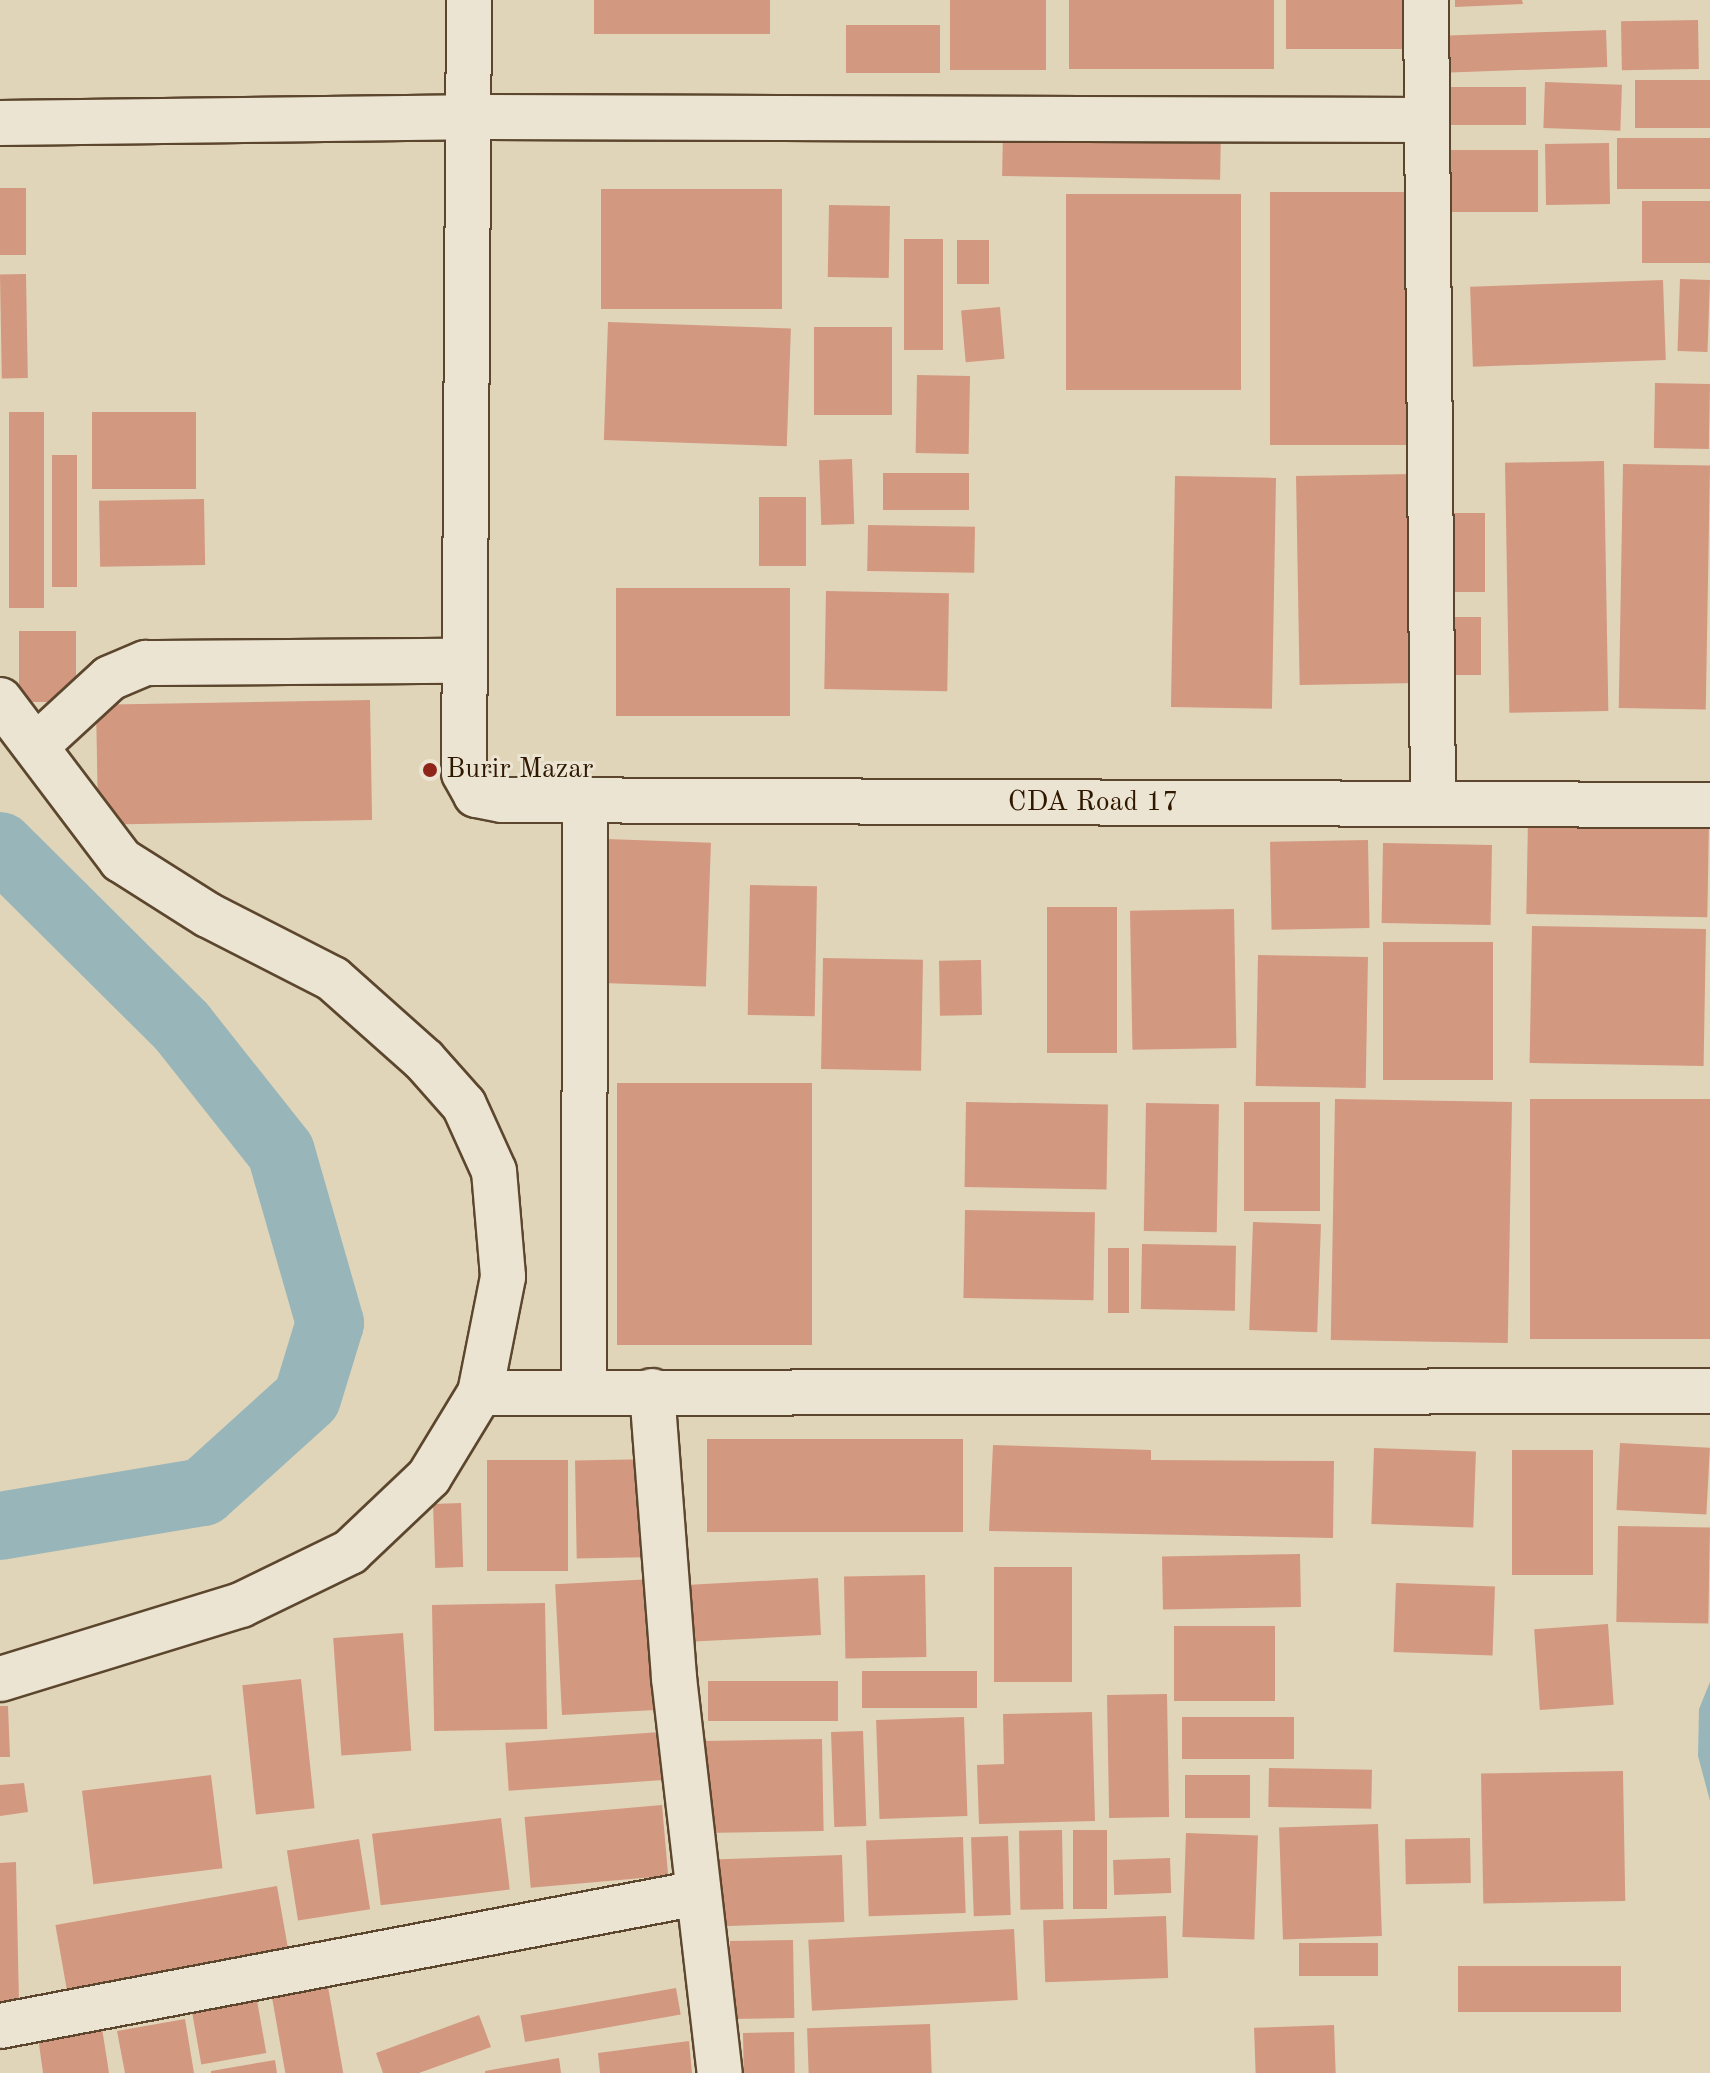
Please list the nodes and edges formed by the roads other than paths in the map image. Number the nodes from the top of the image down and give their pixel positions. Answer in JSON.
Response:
{"nodes":[{"id":1,"x":469,"y":0,"type":"edge"},
{"id":2,"x":1426,"y":0,"type":"edge"},
{"id":3,"x":467,"y":117,"type":"junction"},
{"id":4,"x":1427,"y":120,"type":"junction"},
{"id":5,"x":0,"y":123,"type":"edge"},
{"id":6,"x":465,"y":661,"type":"junction"},
{"id":7,"x":0,"y":700,"type":"edge"},
{"id":8,"x":36,"y":746,"type":"junction"},
{"id":9,"x":585,"y":800,"type":"junction"},
{"id":10,"x":1433,"y":804,"type":"junction"},
{"id":11,"x":1710,"y":805,"type":"edge"},
{"id":12,"x":652,"y":1391,"type":"junction"},
{"id":13,"x":1710,"y":1391,"type":"edge"},
{"id":14,"x":584,"y":1392,"type":"junction"},
{"id":15,"x":480,"y":1393,"type":"junction"},
{"id":16,"x":0,"y":1679,"type":"edge"},
{"id":17,"x":698,"y":1893,"type":"junction"},
{"id":18,"x":0,"y":2026,"type":"edge"},
{"id":19,"x":720,"y":2073,"type":"edge"}],
"edges":[{"from":1,"to":3,"type":"street"},
{"from":2,"to":4,"type":"street"},
{"from":3,"to":4,"type":"street"},
{"from":3,"to":5,"type":"street"},
{"from":3,"to":6,"type":"street"},
{"from":4,"to":10,"type":"street"},
{"from":6,"to":8,"type":"street"},
{"from":6,"to":9,"type":"street","name":"CDA Road 17"},
{"from":7,"to":8,"type":"street"},
{"from":8,"to":15,"type":"street"},
{"from":9,"to":10,"type":"street","name":"CDA Road 17"},
{"from":9,"to":14,"type":"street"},
{"from":10,"to":11,"type":"street","name":"CDA Road 17"},
{"from":12,"to":13,"type":"street"},
{"from":12,"to":14,"type":"street"},
{"from":12,"to":17,"type":"street"},
{"from":14,"to":15,"type":"street"},
{"from":15,"to":16,"type":"street"},
{"from":17,"to":18,"type":"street"},
{"from":17,"to":19,"type":"street"}]}
